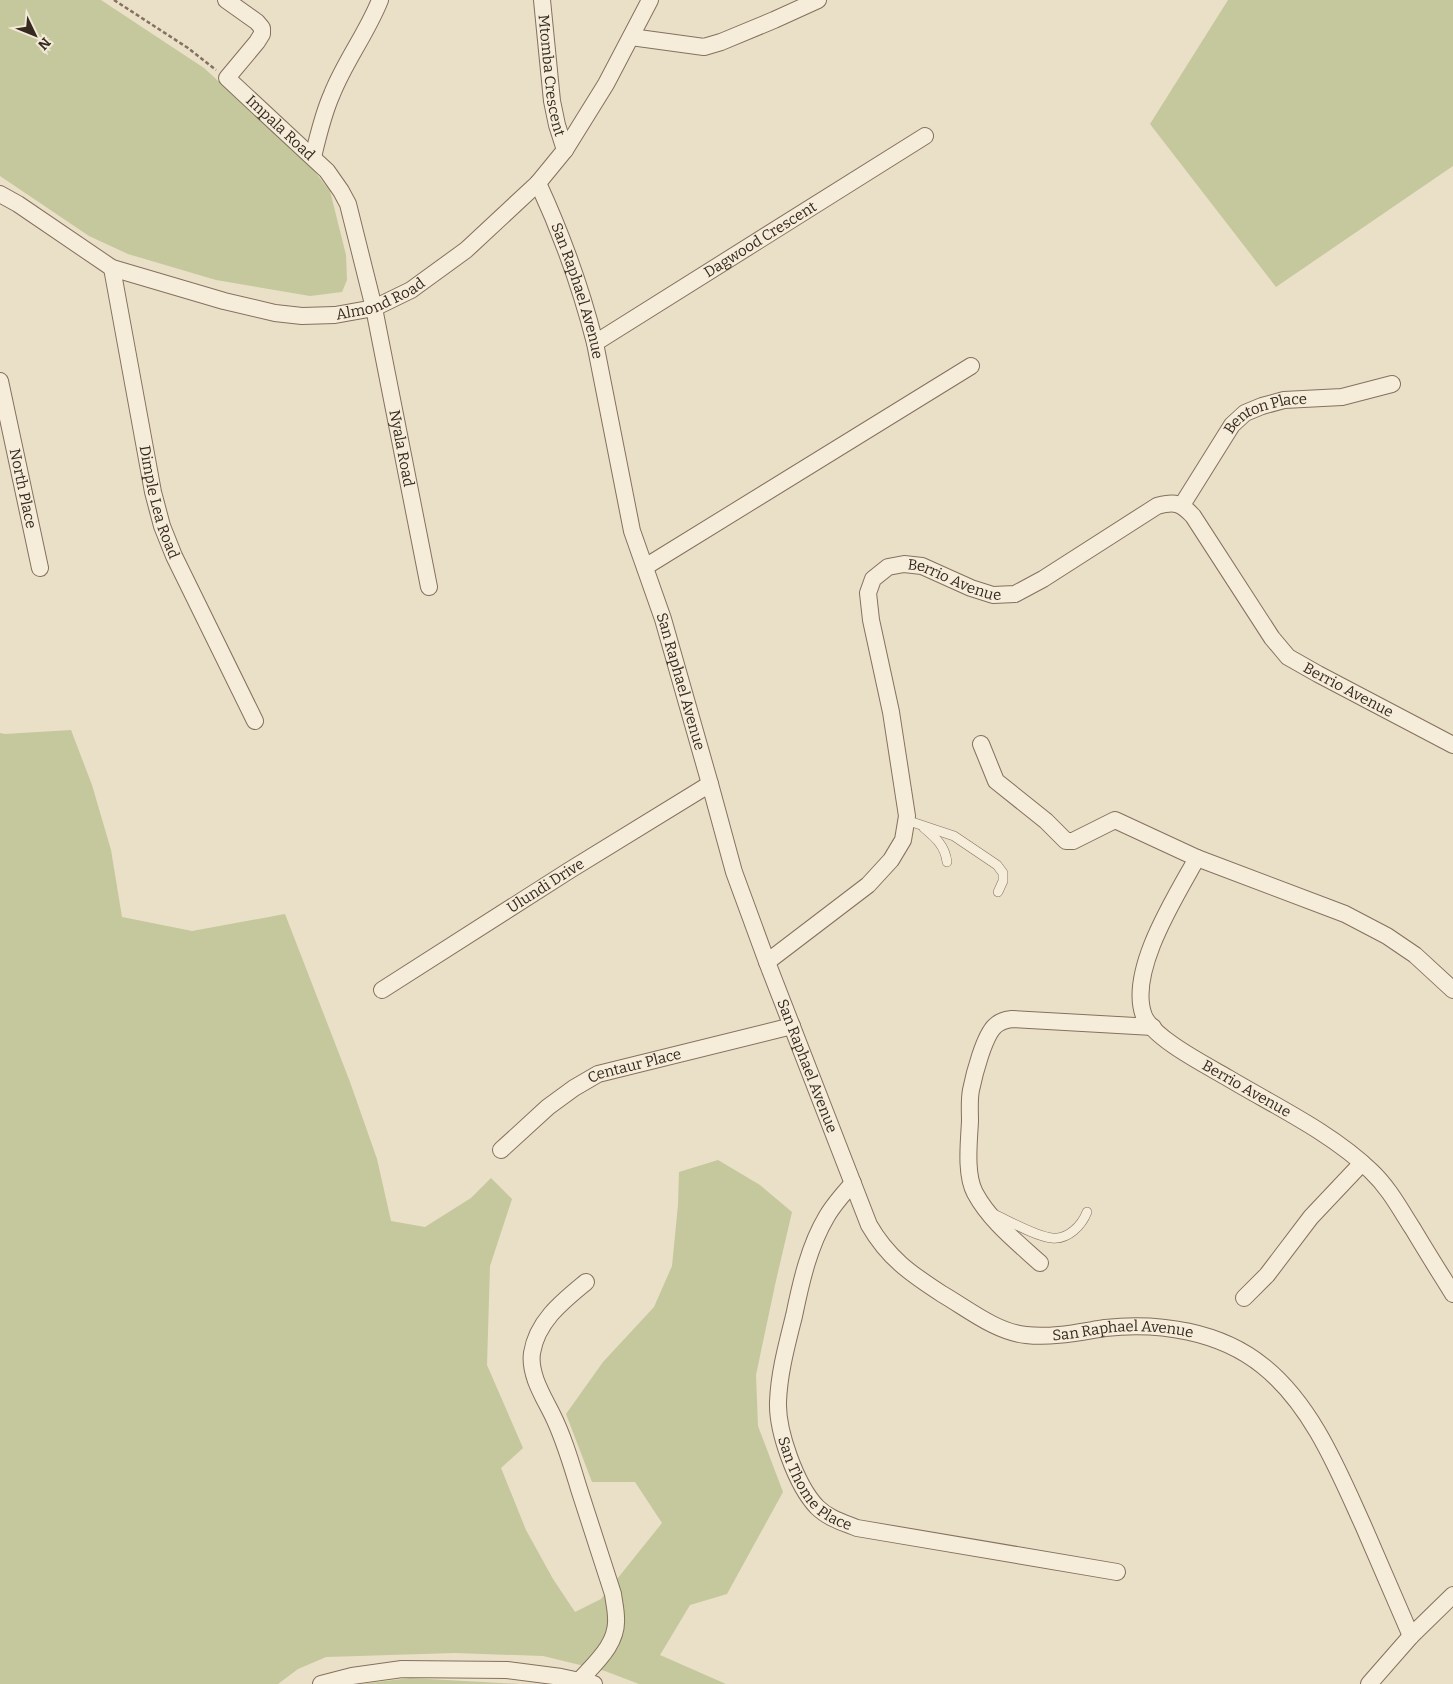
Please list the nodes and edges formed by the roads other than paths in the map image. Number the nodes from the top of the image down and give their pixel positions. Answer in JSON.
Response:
{"nodes":[{"id":1,"x":226,"y":0,"type":"edge"},
{"id":2,"x":380,"y":0,"type":"edge"},
{"id":3,"x":542,"y":0,"type":"edge"},
{"id":4,"x":650,"y":0,"type":"edge"},
{"id":5,"x":818,"y":0,"type":"edge"},
{"id":6,"x":631,"y":37,"type":"junction"},
{"id":7,"x":924,"y":136,"type":"dead end"},
{"id":8,"x":565,"y":150,"type":"junction"},
{"id":9,"x":313,"y":157,"type":"junction"},
{"id":10,"x":538,"y":183,"type":"junction"},
{"id":11,"x":0,"y":194,"type":"edge"},
{"id":12,"x":112,"y":268,"type":"junction"},
{"id":13,"x":374,"y":308,"type":"junction"},
{"id":14,"x":595,"y":342,"type":"junction"},
{"id":15,"x":971,"y":366,"type":"dead end"},
{"id":16,"x":0,"y":381,"type":"edge"},
{"id":17,"x":1392,"y":384,"type":"dead end"},
{"id":18,"x":1182,"y":505,"type":"junction"},
{"id":19,"x":645,"y":567,"type":"junction"},
{"id":20,"x":40,"y":568,"type":"dead end"},
{"id":21,"x":430,"y":588,"type":"dead end"},
{"id":22,"x":255,"y":720,"type":"dead end"},
{"id":23,"x":981,"y":744,"type":"dead end"},
{"id":24,"x":1453,"y":745,"type":"edge"},
{"id":25,"x":710,"y":784,"type":"junction"},
{"id":26,"x":906,"y":820,"type":"junction"},
{"id":27,"x":922,"y":825,"type":"junction"},
{"id":28,"x":1197,"y":858,"type":"junction"},
{"id":29,"x":947,"y":862,"type":"dead end"},
{"id":30,"x":998,"y":892,"type":"dead end"},
{"id":31,"x":767,"y":962,"type":"junction"},
{"id":32,"x":382,"y":990,"type":"dead end"},
{"id":33,"x":1453,"y":990,"type":"edge"},
{"id":34,"x":792,"y":1026,"type":"junction"},
{"id":35,"x":1153,"y":1027,"type":"junction"},
{"id":36,"x":501,"y":1150,"type":"dead end"},
{"id":37,"x":1362,"y":1163,"type":"junction"},
{"id":38,"x":853,"y":1182,"type":"junction"},
{"id":39,"x":986,"y":1211,"type":"junction"},
{"id":40,"x":1087,"y":1212,"type":"dead end"},
{"id":41,"x":1040,"y":1263,"type":"dead end"},
{"id":42,"x":586,"y":1282,"type":"dead end"},
{"id":43,"x":1453,"y":1294,"type":"edge"},
{"id":44,"x":1244,"y":1298,"type":"dead end"},
{"id":45,"x":1118,"y":1572,"type":"dead end"},
{"id":46,"x":1453,"y":1595,"type":"edge"},
{"id":47,"x":1411,"y":1636,"type":"junction"},
{"id":48,"x":587,"y":1682,"type":"edge"},
{"id":49,"x":321,"y":1684,"type":"edge"},
{"id":50,"x":1369,"y":1684,"type":"edge"}],
"edges":[{"from":1,"to":9,"type":"street","name":"Impala Road"},
{"from":2,"to":9,"type":"street"},
{"from":3,"to":8,"type":"street","name":"Mtomba Crescent"},
{"from":4,"to":6,"type":"street","name":"Almond Road"},
{"from":5,"to":6,"type":"street"},
{"from":6,"to":8,"type":"street","name":"Almond Road"},
{"from":7,"to":14,"type":"street","name":"Dagwood Crescent"},
{"from":8,"to":10,"type":"street","name":"Almond Road"},
{"from":9,"to":13,"type":"street","name":"Impala Road"},
{"from":10,"to":13,"type":"street","name":"Almond Road"},
{"from":10,"to":14,"type":"street","name":"San Raphael Avenue"},
{"from":11,"to":12,"type":"street","name":"Almond Road"},
{"from":12,"to":13,"type":"street","name":"Almond Road"},
{"from":12,"to":22,"type":"street","name":"Dimple Lea Road"},
{"from":13,"to":21,"type":"street","name":"Nyala Road"},
{"from":14,"to":19,"type":"street","name":"San Raphael Avenue"},
{"from":15,"to":19,"type":"street"},
{"from":16,"to":20,"type":"street","name":"North Place"},
{"from":17,"to":18,"type":"street","name":"Benton Place"},
{"from":18,"to":24,"type":"street","name":"Berrio Avenue"},
{"from":18,"to":26,"type":"street","name":"Berrio Avenue"},
{"from":19,"to":25,"type":"street","name":"San Raphael Avenue"},
{"from":23,"to":28,"type":"street"},
{"from":25,"to":31,"type":"street","name":"San Raphael Avenue"},
{"from":25,"to":32,"type":"street","name":"Ulundi Drive"},
{"from":26,"to":27,"type":"lane"},
{"from":26,"to":31,"type":"street","name":"Berrio Avenue"},
{"from":27,"to":29,"type":"lane"},
{"from":27,"to":30,"type":"lane"},
{"from":28,"to":33,"type":"street"},
{"from":28,"to":35,"type":"street","name":"Berrio Avenue"},
{"from":31,"to":34,"type":"street","name":"San Raphael Avenue"},
{"from":34,"to":36,"type":"street","name":"Centaur Place"},
{"from":34,"to":38,"type":"street","name":"San Raphael Avenue"},
{"from":35,"to":37,"type":"street","name":"Berrio Avenue"},
{"from":35,"to":39,"type":"street"},
{"from":37,"to":43,"type":"street","name":"Berrio Avenue"},
{"from":37,"to":44,"type":"street"},
{"from":38,"to":45,"type":"street","name":"San Thome Place"},
{"from":38,"to":47,"type":"street","name":"San Raphael Avenue"},
{"from":39,"to":40,"type":"lane"},
{"from":39,"to":41,"type":"street"},
{"from":42,"to":48,"type":"street"},
{"from":46,"to":47,"type":"street"},
{"from":47,"to":50,"type":"street"},
{"from":48,"to":49,"type":"street"}]}
